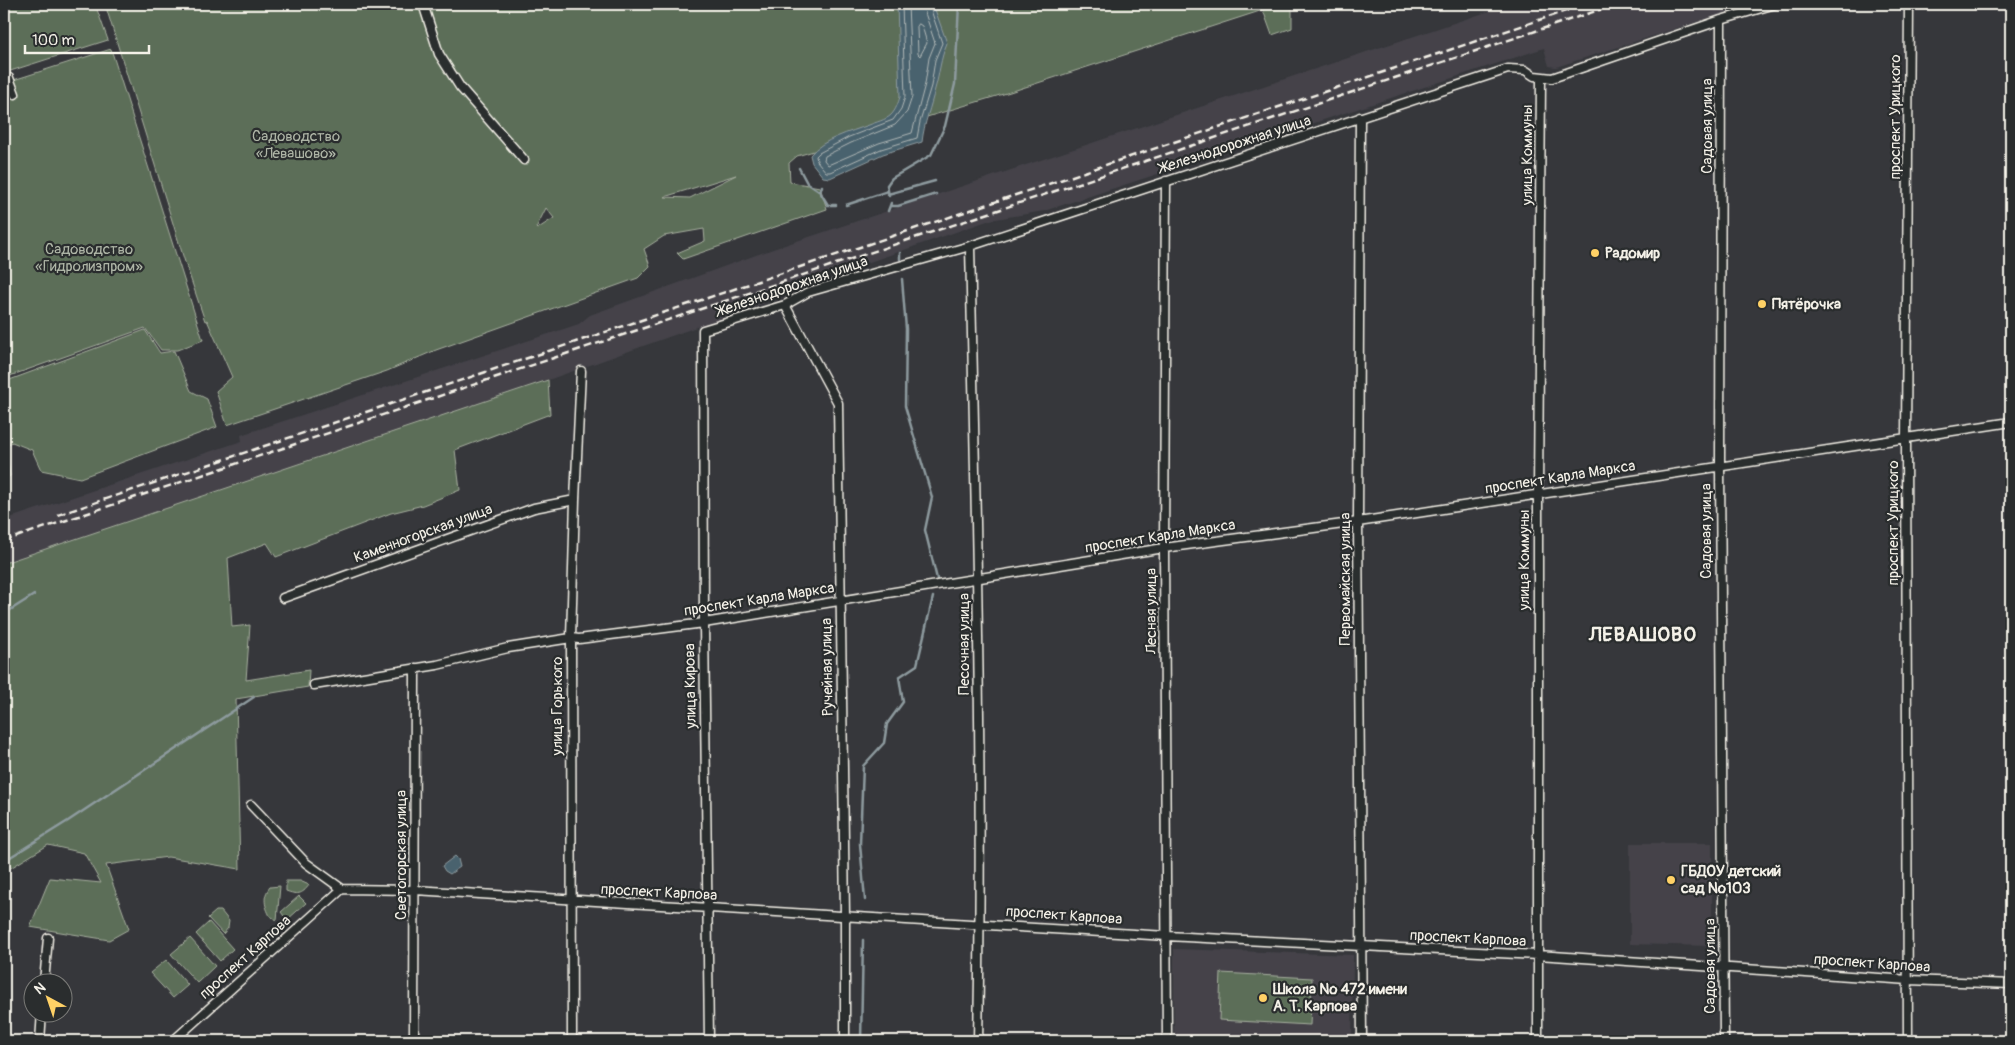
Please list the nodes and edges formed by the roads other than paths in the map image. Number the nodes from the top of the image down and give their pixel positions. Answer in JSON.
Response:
{"nodes":[{"id":1,"x":423,"y":4,"type":"edge"},
{"id":2,"x":1775,"y":4,"type":"edge"},
{"id":3,"x":1909,"y":4,"type":"edge"},
{"id":4,"x":1721,"y":20,"type":"junction"},
{"id":5,"x":9,"y":78,"type":"dead end"},
{"id":6,"x":1541,"y":78,"type":"junction"},
{"id":7,"x":15,"y":94,"type":"dead end"},
{"id":8,"x":1360,"y":117,"type":"junction"},
{"id":9,"x":524,"y":160,"type":"dead end"},
{"id":10,"x":1166,"y":181,"type":"junction"},
{"id":11,"x":970,"y":246,"type":"junction"},
{"id":12,"x":785,"y":305,"type":"junction"},
{"id":13,"x":703,"y":330,"type":"joint"},
{"id":14,"x":581,"y":371,"type":"dead end"},
{"id":15,"x":2011,"y":422,"type":"edge"},
{"id":16,"x":1906,"y":438,"type":"junction"},
{"id":17,"x":1720,"y":465,"type":"junction"},
{"id":18,"x":1538,"y":494,"type":"junction"},
{"id":19,"x":575,"y":500,"type":"junction"},
{"id":20,"x":1358,"y":522,"type":"junction"},
{"id":21,"x":1164,"y":548,"type":"junction"},
{"id":22,"x":978,"y":580,"type":"junction"},
{"id":23,"x":283,"y":598,"type":"dead end"},
{"id":24,"x":839,"y":600,"type":"junction"},
{"id":25,"x":704,"y":623,"type":"junction"},
{"id":26,"x":571,"y":638,"type":"junction"},
{"id":27,"x":415,"y":668,"type":"junction"},
{"id":28,"x":314,"y":685,"type":"dead end"},
{"id":29,"x":251,"y":806,"type":"dead end"},
{"id":30,"x":342,"y":889,"type":"junction"},
{"id":31,"x":415,"y":890,"type":"junction"},
{"id":32,"x":572,"y":900,"type":"junction"},
{"id":33,"x":706,"y":908,"type":"junction"},
{"id":34,"x":845,"y":916,"type":"junction"},
{"id":35,"x":980,"y":924,"type":"junction"},
{"id":36,"x":1167,"y":936,"type":"junction"},
{"id":37,"x":48,"y":938,"type":"dead end"},
{"id":38,"x":1361,"y":945,"type":"junction"},
{"id":39,"x":1538,"y":956,"type":"junction"},
{"id":40,"x":1724,"y":967,"type":"junction"},
{"id":41,"x":45,"y":972,"type":"edge"},
{"id":42,"x":1909,"y":980,"type":"junction"},
{"id":43,"x":2011,"y":984,"type":"edge"},
{"id":44,"x":41,"y":1022,"type":"edge"},
{"id":45,"x":40,"y":1041,"type":"edge"},
{"id":46,"x":172,"y":1041,"type":"edge"},
{"id":47,"x":414,"y":1041,"type":"edge"},
{"id":48,"x":572,"y":1041,"type":"edge"},
{"id":49,"x":709,"y":1041,"type":"edge"},
{"id":50,"x":845,"y":1041,"type":"edge"},
{"id":51,"x":978,"y":1041,"type":"edge"},
{"id":52,"x":1167,"y":1041,"type":"edge"},
{"id":53,"x":1362,"y":1041,"type":"edge"},
{"id":54,"x":1538,"y":1041,"type":"edge"},
{"id":55,"x":1724,"y":1041,"type":"edge"},
{"id":56,"x":1908,"y":1041,"type":"edge"}],
"edges":[{"from":1,"to":9,"type":"street"},
{"from":2,"to":4,"type":"street"},
{"from":3,"to":16,"type":"street","name":"проспект Урицкого"},
{"from":4,"to":6,"type":"street"},
{"from":4,"to":17,"type":"street","name":"Садовая улица"},
{"from":5,"to":7,"type":"street"},
{"from":6,"to":8,"type":"street","name":"Железнодорожная улица"},
{"from":6,"to":18,"type":"street","name":"улица Коммуны"},
{"from":8,"to":10,"type":"street","name":"Железнодорожная улица"},
{"from":8,"to":20,"type":"street","name":"Первомайская улица"},
{"from":10,"to":11,"type":"street","name":"Железнодорожная улица"},
{"from":10,"to":21,"type":"street","name":"Лесная улица"},
{"from":11,"to":12,"type":"street","name":"Железнодорожная улица"},
{"from":11,"to":22,"type":"street","name":"Песочная улица"},
{"from":12,"to":13,"type":"street","name":"Железнодорожная улица"},
{"from":12,"to":24,"type":"street","name":"Ручейная улица"},
{"from":13,"to":25,"type":"street","name":"улица Кирова"},
{"from":14,"to":19,"type":"street","name":"улица Горького"},
{"from":15,"to":16,"type":"street","name":"проспект Карла Маркса"},
{"from":16,"to":17,"type":"street","name":"проспект Карла Маркса"},
{"from":16,"to":42,"type":"street","name":"проспект Урицкого"},
{"from":17,"to":18,"type":"street","name":"проспект Карла Маркса"},
{"from":17,"to":40,"type":"street","name":"Садовая улица"},
{"from":18,"to":20,"type":"street","name":"проспект Карла Маркса"},
{"from":18,"to":39,"type":"street","name":"улица Коммуны"},
{"from":19,"to":23,"type":"street","name":"Каменногорская улица"},
{"from":19,"to":26,"type":"street","name":"улица Горького"},
{"from":20,"to":21,"type":"street","name":"проспект Карла Маркса"},
{"from":20,"to":38,"type":"street","name":"Первомайская улица"},
{"from":21,"to":22,"type":"street","name":"проспект Карла Маркса"},
{"from":21,"to":36,"type":"street","name":"Лесная улица"},
{"from":22,"to":24,"type":"street","name":"проспект Карла Маркса"},
{"from":22,"to":35,"type":"street","name":"Песочная улица"},
{"from":24,"to":25,"type":"street","name":"проспект Карла Маркса"},
{"from":24,"to":34,"type":"street","name":"Ручейная улица"},
{"from":25,"to":26,"type":"street","name":"проспект Карла Маркса"},
{"from":25,"to":33,"type":"street","name":"улица Кирова"},
{"from":26,"to":27,"type":"street","name":"проспект Карла Маркса"},
{"from":26,"to":32,"type":"street","name":"улица Горького"},
{"from":27,"to":28,"type":"street","name":"проспект Карла Маркса"},
{"from":27,"to":31,"type":"street","name":"Светогорская улица"},
{"from":29,"to":30,"type":"street"},
{"from":30,"to":31,"type":"street","name":"проспект Карпова"},
{"from":30,"to":46,"type":"street","name":"проспект Карпова"},
{"from":31,"to":32,"type":"street","name":"проспект Карпова"},
{"from":31,"to":47,"type":"street","name":"Светогорская улица"},
{"from":32,"to":33,"type":"street","name":"проспект Карпова"},
{"from":32,"to":48,"type":"street","name":"улица Горького"},
{"from":33,"to":34,"type":"street","name":"проспект Карпова"},
{"from":33,"to":49,"type":"street","name":"улица Кирова"},
{"from":34,"to":35,"type":"street","name":"проспект Карпова"},
{"from":34,"to":50,"type":"street","name":"Ручейная улица"},
{"from":35,"to":36,"type":"street","name":"проспект Карпова"},
{"from":35,"to":51,"type":"street","name":"Песочная улица"},
{"from":36,"to":38,"type":"street","name":"проспект Карпова"},
{"from":36,"to":52,"type":"street","name":"Лесная улица"},
{"from":37,"to":41,"type":"street"},
{"from":38,"to":39,"type":"street","name":"проспект Карпова"},
{"from":38,"to":53,"type":"street","name":"Первомайская улица"},
{"from":39,"to":40,"type":"street","name":"проспект Карпова"},
{"from":39,"to":54,"type":"street","name":"улица Коммуны"},
{"from":40,"to":42,"type":"street","name":"проспект Карпова"},
{"from":40,"to":55,"type":"street","name":"Садовая улица"},
{"from":42,"to":43,"type":"street","name":"проспект Карпова"},
{"from":42,"to":56,"type":"street","name":"проспект Урицкого"},
{"from":44,"to":45,"type":"street"}]}
